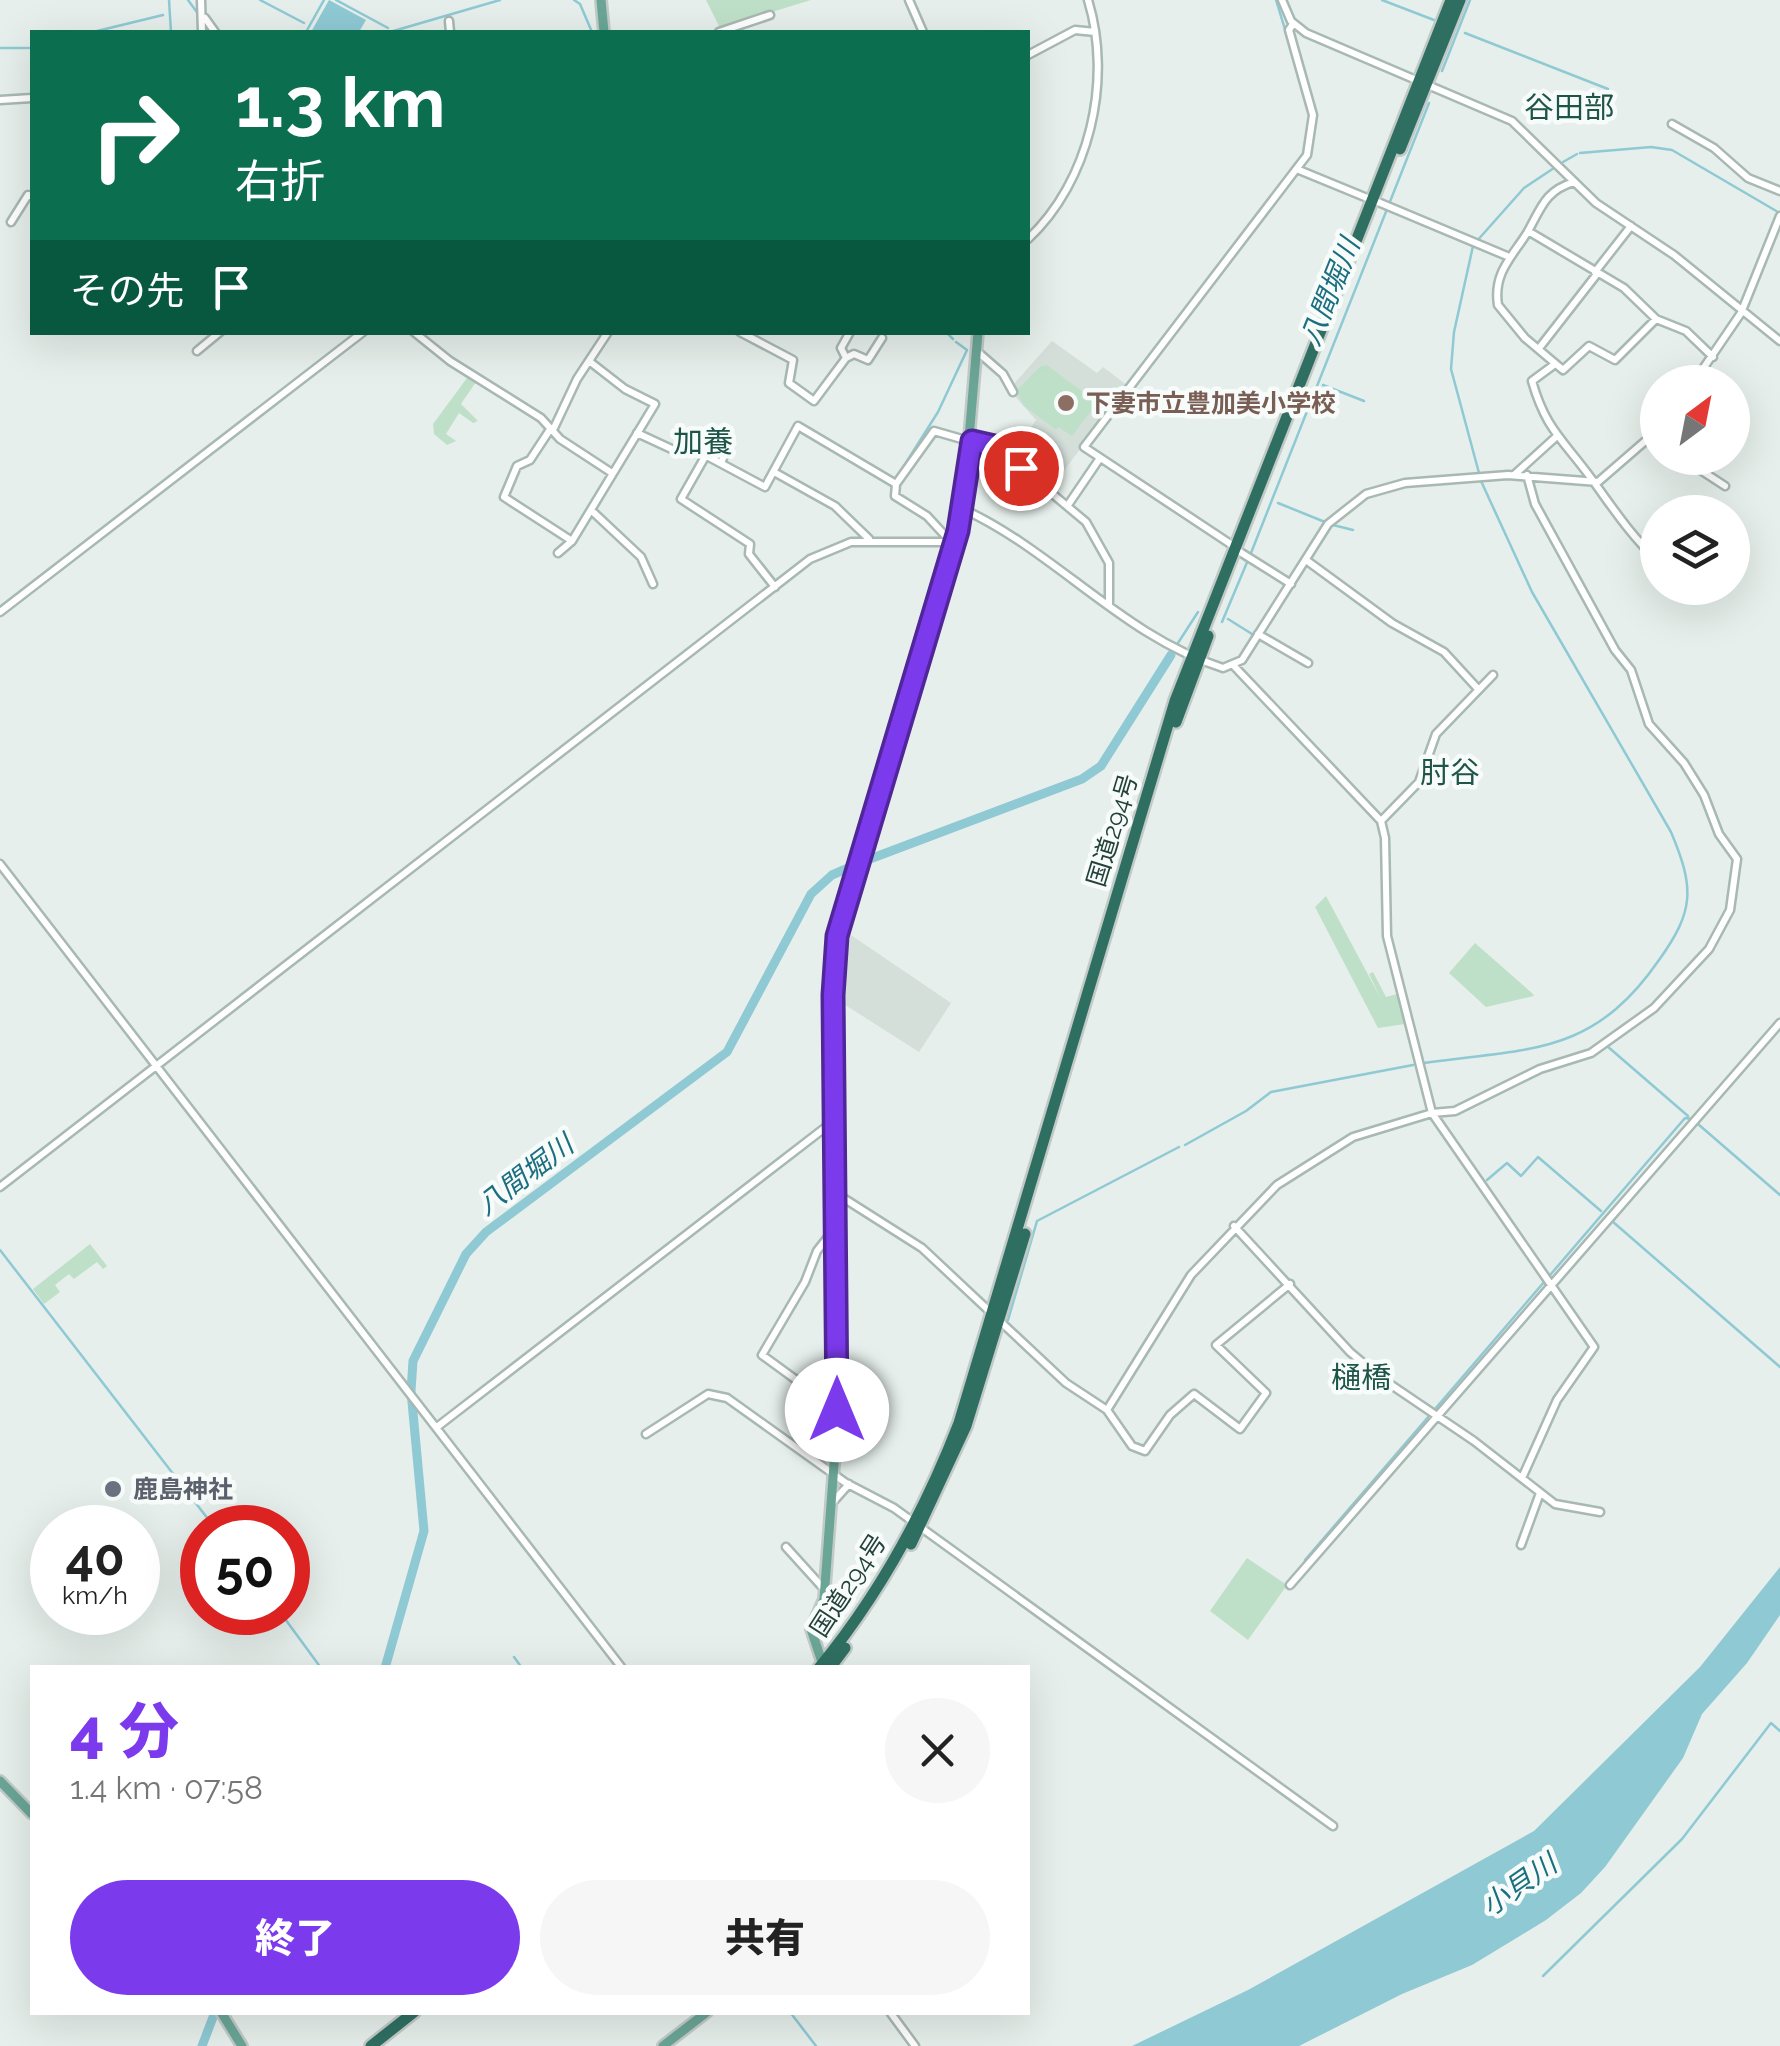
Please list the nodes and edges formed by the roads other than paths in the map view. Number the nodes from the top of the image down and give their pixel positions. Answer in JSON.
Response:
{"nodes":[{"id":1,"x":201,"y":0,"type":"edge"},
{"id":2,"x":600,"y":0,"type":"edge"},
{"id":3,"x":909,"y":0,"type":"edge"},
{"id":4,"x":1088,"y":0,"type":"edge"},
{"id":5,"x":1282,"y":0,"type":"edge"},
{"id":6,"x":1450,"y":0,"type":"edge"},
{"id":7,"x":1460,"y":0,"type":"edge"},
{"id":8,"x":770,"y":15,"type":"dead end"},
{"id":9,"x":204,"y":17,"type":"junction"},
{"id":10,"x":449,"y":20,"type":"dead end"},
{"id":11,"x":1293,"y":24,"type":"junction"},
{"id":12,"x":202,"y":30,"type":"edge"},
{"id":13,"x":214,"y":30,"type":"edge"},
{"id":14,"x":450,"y":30,"type":"edge"},
{"id":15,"x":604,"y":30,"type":"edge"},
{"id":16,"x":726,"y":30,"type":"edge"},
{"id":17,"x":921,"y":30,"type":"edge"},
{"id":18,"x":1096,"y":32,"type":"junction"},
{"id":19,"x":1030,"y":53,"type":"edge"},
{"id":20,"x":1422,"y":82,"type":"junction"},
{"id":21,"x":30,"y":98,"type":"edge"},
{"id":22,"x":0,"y":100,"type":"edge"},
{"id":23,"x":1672,"y":124,"type":"dead end"},
{"id":24,"x":1300,"y":170,"type":"junction"},
{"id":25,"x":1574,"y":182,"type":"junction"},
{"id":26,"x":1780,"y":191,"type":"edge"},
{"id":27,"x":30,"y":196,"type":"edge"},
{"id":28,"x":1381,"y":203,"type":"junction"},
{"id":29,"x":1780,"y":216,"type":"edge"},
{"id":30,"x":11,"y":222,"type":"dead end"},
{"id":31,"x":1631,"y":226,"type":"junction"},
{"id":32,"x":1528,"y":231,"type":"junction"},
{"id":33,"x":1030,"y":237,"type":"edge"},
{"id":34,"x":1506,"y":256,"type":"junction"},
{"id":35,"x":1596,"y":273,"type":"junction"},
{"id":36,"x":1741,"y":313,"type":"junction"},
{"id":37,"x":1656,"y":319,"type":"junction"},
{"id":38,"x":216,"y":335,"type":"edge"},
{"id":39,"x":358,"y":335,"type":"edge"},
{"id":40,"x":418,"y":335,"type":"edge"},
{"id":41,"x":606,"y":335,"type":"edge"},
{"id":42,"x":746,"y":335,"type":"edge"},
{"id":43,"x":848,"y":335,"type":"edge"},
{"id":44,"x":978,"y":335,"type":"edge"},
{"id":45,"x":882,"y":338,"type":"dead end"},
{"id":46,"x":1780,"y":341,"type":"edge"},
{"id":47,"x":1540,"y":348,"type":"junction"},
{"id":48,"x":197,"y":351,"type":"dead end"},
{"id":49,"x":979,"y":353,"type":"junction"},
{"id":50,"x":1713,"y":357,"type":"junction"},
{"id":51,"x":846,"y":358,"type":"junction"},
{"id":52,"x":589,"y":361,"type":"junction"},
{"id":53,"x":1555,"y":364,"type":"junction"},
{"id":54,"x":1707,"y":365,"type":"edge"},
{"id":55,"x":1013,"y":392,"type":"dead end"},
{"id":56,"x":552,"y":429,"type":"junction"},
{"id":57,"x":637,"y":433,"type":"junction"},
{"id":58,"x":1556,"y":436,"type":"junction"},
{"id":59,"x":972,"y":441,"type":"junction"},
{"id":60,"x":728,"y":446,"type":"dead end"},
{"id":61,"x":1640,"y":448,"type":"edge"},
{"id":62,"x":706,"y":455,"type":"junction"},
{"id":63,"x":1100,"y":458,"type":"junction"},
{"id":64,"x":721,"y":463,"type":"junction"},
{"id":65,"x":774,"y":472,"type":"junction"},
{"id":66,"x":612,"y":473,"type":"junction"},
{"id":67,"x":1514,"y":475,"type":"junction"},
{"id":68,"x":1708,"y":475,"type":"edge"},
{"id":69,"x":1527,"y":476,"type":"junction"},
{"id":70,"x":1594,"y":482,"type":"junction"},
{"id":71,"x":896,"y":484,"type":"junction"},
{"id":72,"x":1725,"y":486,"type":"dead end"},
{"id":73,"x":1068,"y":505,"type":"junction"},
{"id":74,"x":963,"y":509,"type":"junction"},
{"id":75,"x":591,"y":510,"type":"junction"},
{"id":76,"x":869,"y":540,"type":"junction"},
{"id":77,"x":572,"y":542,"type":"junction"},
{"id":78,"x":952,"y":542,"type":"junction"},
{"id":79,"x":1640,"y":542,"type":"edge"},
{"id":80,"x":1238,"y":549,"type":"junction"},
{"id":81,"x":558,"y":553,"type":"dead end"},
{"id":82,"x":1306,"y":560,"type":"junction"},
{"id":83,"x":652,"y":584,"type":"dead end"},
{"id":84,"x":1291,"y":584,"type":"junction"},
{"id":85,"x":775,"y":587,"type":"junction"},
{"id":86,"x":1109,"y":607,"type":"junction"},
{"id":87,"x":0,"y":612,"type":"edge"},
{"id":88,"x":1258,"y":634,"type":"junction"},
{"id":89,"x":1195,"y":657,"type":"junction"},
{"id":90,"x":1308,"y":663,"type":"dead end"},
{"id":91,"x":1234,"y":666,"type":"junction"},
{"id":92,"x":1492,"y":675,"type":"dead end"},
{"id":93,"x":1478,"y":689,"type":"junction"},
{"id":94,"x":1381,"y":821,"type":"junction"},
{"id":95,"x":0,"y":864,"type":"edge"},
{"id":96,"x":1780,"y":1023,"type":"edge"},
{"id":97,"x":155,"y":1066,"type":"junction"},
{"id":98,"x":1432,"y":1113,"type":"junction"},
{"id":99,"x":835,"y":1120,"type":"junction"},
{"id":100,"x":0,"y":1187,"type":"edge"},
{"id":101,"x":836,"y":1193,"type":"junction"},
{"id":102,"x":1234,"y":1226,"type":"junction"},
{"id":103,"x":835,"y":1228,"type":"junction"},
{"id":104,"x":1547,"y":1281,"type":"junction"},
{"id":105,"x":1290,"y":1284,"type":"junction"},
{"id":106,"x":996,"y":1320,"type":"junction"},
{"id":107,"x":837,"y":1410,"type":"junction"},
{"id":108,"x":1107,"y":1410,"type":"junction"},
{"id":109,"x":1432,"y":1415,"type":"junction"},
{"id":110,"x":437,"y":1427,"type":"junction"},
{"id":111,"x":646,"y":1434,"type":"dead end"},
{"id":112,"x":834,"y":1474,"type":"junction"},
{"id":113,"x":1522,"y":1478,"type":"junction"},
{"id":114,"x":849,"y":1484,"type":"junction"},
{"id":115,"x":1540,"y":1492,"type":"junction"},
{"id":116,"x":831,"y":1504,"type":"junction"},
{"id":117,"x":1600,"y":1512,"type":"dead end"},
{"id":118,"x":918,"y":1526,"type":"junction"},
{"id":119,"x":786,"y":1546,"type":"dead end"},
{"id":120,"x":1521,"y":1546,"type":"dead end"},
{"id":121,"x":1290,"y":1586,"type":"dead end"},
{"id":122,"x":825,"y":1589,"type":"junction"},
{"id":123,"x":620,"y":1665,"type":"edge"},
{"id":124,"x":824,"y":1665,"type":"edge"},
{"id":125,"x":825,"y":1665,"type":"edge"},
{"id":126,"x":0,"y":1780,"type":"edge"},
{"id":127,"x":30,"y":1812,"type":"edge"},
{"id":128,"x":1332,"y":1826,"type":"dead end"},
{"id":129,"x":223,"y":2015,"type":"edge"},
{"id":130,"x":410,"y":2015,"type":"edge"},
{"id":131,"x":423,"y":2015,"type":"edge"},
{"id":132,"x":703,"y":2015,"type":"edge"},
{"id":133,"x":892,"y":2015,"type":"edge"},
{"id":134,"x":242,"y":2046,"type":"edge"},
{"id":135,"x":371,"y":2046,"type":"edge"},
{"id":136,"x":384,"y":2046,"type":"edge"},
{"id":137,"x":664,"y":2046,"type":"edge"},
{"id":138,"x":916,"y":2046,"type":"edge"}],
"edges":[{"from":1,"to":9,"type":"street"},
{"from":2,"to":15,"type":"main road"},
{"from":3,"to":17,"type":"street"},
{"from":4,"to":18,"type":"street"},
{"from":5,"to":11,"type":"street"},
{"from":6,"to":20,"type":"highway","name":"国道294号"},
{"from":7,"to":20,"type":"highway","name":"国道294号"},
{"from":8,"to":16,"type":"street"},
{"from":9,"to":12,"type":"street"},
{"from":9,"to":13,"type":"street"},
{"from":10,"to":14,"type":"street"},
{"from":11,"to":20,"type":"street"},
{"from":11,"to":24,"type":"street"},
{"from":18,"to":19,"type":"street"},
{"from":18,"to":33,"type":"street"},
{"from":20,"to":25,"type":"street"},
{"from":20,"to":28,"type":"highway","name":"国道294号"},
{"from":21,"to":22,"type":"street"},
{"from":23,"to":26,"type":"street"},
{"from":24,"to":28,"type":"street"},
{"from":24,"to":63,"type":"street"},
{"from":25,"to":31,"type":"street"},
{"from":25,"to":32,"type":"street"},
{"from":27,"to":30,"type":"street"},
{"from":28,"to":34,"type":"street"},
{"from":28,"to":80,"type":"highway","name":"国道294号"},
{"from":29,"to":36,"type":"street"},
{"from":31,"to":35,"type":"street"},
{"from":31,"to":36,"type":"street"},
{"from":32,"to":34,"type":"street"},
{"from":32,"to":35,"type":"street"},
{"from":34,"to":47,"type":"street"},
{"from":35,"to":37,"type":"street"},
{"from":35,"to":47,"type":"street"},
{"from":36,"to":46,"type":"street"},
{"from":36,"to":50,"type":"street"},
{"from":37,"to":50,"type":"street"},
{"from":37,"to":53,"type":"street"},
{"from":38,"to":48,"type":"street"},
{"from":39,"to":87,"type":"street"},
{"from":40,"to":56,"type":"street"},
{"from":41,"to":52,"type":"street"},
{"from":42,"to":51,"type":"street"},
{"from":43,"to":51,"type":"street"},
{"from":44,"to":49,"type":"main road"},
{"from":45,"to":51,"type":"street"},
{"from":47,"to":53,"type":"street"},
{"from":49,"to":55,"type":"street"},
{"from":49,"to":59,"type":"main road"},
{"from":50,"to":54,"type":"street"},
{"from":52,"to":56,"type":"street"},
{"from":52,"to":57,"type":"street"},
{"from":53,"to":58,"type":"street"},
{"from":56,"to":66,"type":"street"},
{"from":56,"to":77,"type":"street"},
{"from":57,"to":62,"type":"street"},
{"from":57,"to":66,"type":"street"},
{"from":58,"to":67,"type":"street"},
{"from":58,"to":70,"type":"street"},
{"from":59,"to":71,"type":"street"},
{"from":59,"to":73,"type":"street"},
{"from":59,"to":74,"type":"main road"},
{"from":60,"to":64,"type":"street"},
{"from":61,"to":70,"type":"street"},
{"from":62,"to":64,"type":"street"},
{"from":62,"to":85,"type":"street"},
{"from":63,"to":73,"type":"street"},
{"from":63,"to":80,"type":"street"},
{"from":64,"to":65,"type":"street"},
{"from":65,"to":71,"type":"street"},
{"from":65,"to":76,"type":"street"},
{"from":66,"to":75,"type":"street"},
{"from":67,"to":69,"type":"street"},
{"from":67,"to":82,"type":"street"},
{"from":68,"to":72,"type":"street"},
{"from":69,"to":70,"type":"street"},
{"from":69,"to":98,"type":"street"},
{"from":70,"to":79,"type":"street"},
{"from":71,"to":78,"type":"street"},
{"from":73,"to":86,"type":"street"},
{"from":74,"to":78,"type":"main road"},
{"from":74,"to":86,"type":"street"},
{"from":75,"to":77,"type":"street"},
{"from":75,"to":83,"type":"street"},
{"from":76,"to":78,"type":"street"},
{"from":76,"to":85,"type":"street"},
{"from":77,"to":81,"type":"street"},
{"from":78,"to":99,"type":"main road"},
{"from":80,"to":84,"type":"street"},
{"from":80,"to":89,"type":"highway","name":"国道294号"},
{"from":82,"to":84,"type":"street"},
{"from":82,"to":93,"type":"street"},
{"from":84,"to":88,"type":"street"},
{"from":85,"to":97,"type":"street"},
{"from":86,"to":89,"type":"street"},
{"from":88,"to":90,"type":"street"},
{"from":88,"to":91,"type":"street"},
{"from":89,"to":91,"type":"street"},
{"from":89,"to":106,"type":"highway","name":"国道294号"},
{"from":91,"to":94,"type":"street"},
{"from":92,"to":93,"type":"street"},
{"from":93,"to":94,"type":"street"},
{"from":94,"to":98,"type":"street"},
{"from":95,"to":97,"type":"street"},
{"from":96,"to":104,"type":"street"},
{"from":97,"to":100,"type":"street"},
{"from":97,"to":110,"type":"street"},
{"from":98,"to":102,"type":"street"},
{"from":98,"to":104,"type":"street"},
{"from":99,"to":101,"type":"main road"},
{"from":99,"to":110,"type":"street"},
{"from":101,"to":103,"type":"main road"},
{"from":101,"to":106,"type":"street"},
{"from":102,"to":105,"type":"street"},
{"from":102,"to":108,"type":"street"},
{"from":103,"to":107,"type":"main road"},
{"from":103,"to":107,"type":"street"},
{"from":104,"to":109,"type":"street"},
{"from":104,"to":113,"type":"street"},
{"from":105,"to":108,"type":"street"},
{"from":105,"to":109,"type":"street"},
{"from":106,"to":108,"type":"street"},
{"from":106,"to":118,"type":"highway","name":"国道294号"},
{"from":107,"to":112,"type":"main road"},
{"from":109,"to":113,"type":"street"},
{"from":109,"to":121,"type":"street"},
{"from":110,"to":123,"type":"street"},
{"from":111,"to":112,"type":"street"},
{"from":112,"to":114,"type":"street"},
{"from":112,"to":116,"type":"main road"},
{"from":113,"to":115,"type":"street"},
{"from":114,"to":116,"type":"street"},
{"from":114,"to":118,"type":"street"},
{"from":115,"to":117,"type":"street"},
{"from":115,"to":120,"type":"street"},
{"from":116,"to":122,"type":"main road"},
{"from":118,"to":125,"type":"highway","name":"国道294号"},
{"from":118,"to":128,"type":"street"},
{"from":119,"to":122,"type":"street"},
{"from":122,"to":124,"type":"main road"},
{"from":126,"to":127,"type":"main road"},
{"from":129,"to":134,"type":"main road"},
{"from":130,"to":135,"type":"highway"},
{"from":131,"to":136,"type":"highway"},
{"from":132,"to":137,"type":"main road"},
{"from":133,"to":138,"type":"street"}]}
